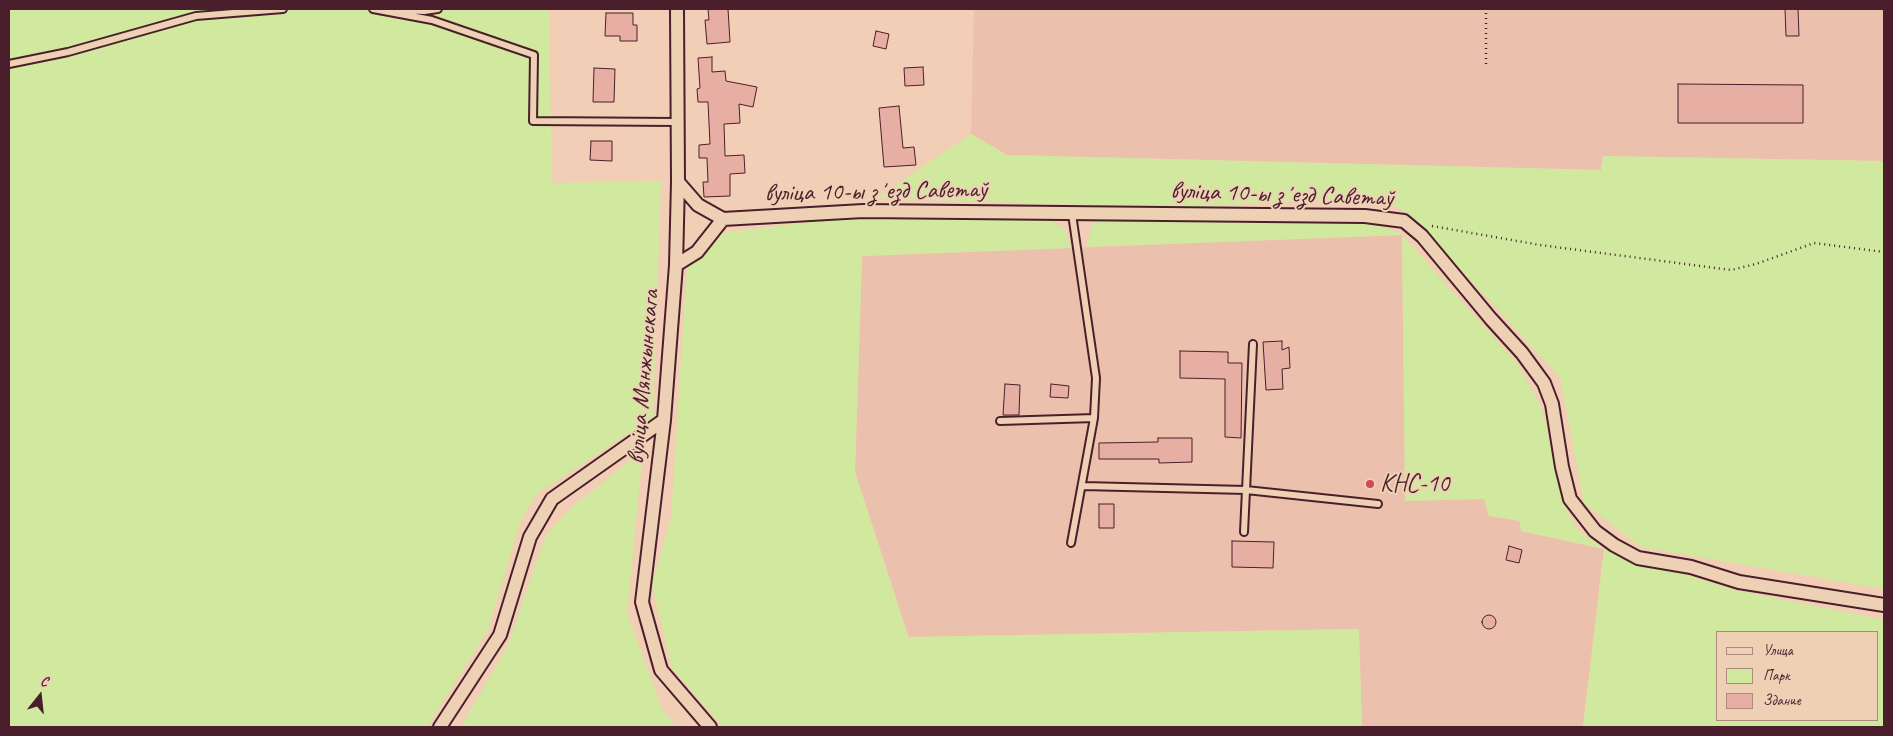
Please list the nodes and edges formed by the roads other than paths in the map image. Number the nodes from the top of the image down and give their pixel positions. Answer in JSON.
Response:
{"nodes":[{"id":1,"x":283,"y":9,"type":"edge"},
{"id":2,"x":374,"y":9,"type":"edge"},
{"id":3,"x":438,"y":9,"type":"edge"},
{"id":4,"x":677,"y":9,"type":"edge"},
{"id":5,"x":9,"y":64,"type":"edge"},
{"id":6,"x":676,"y":122,"type":"junction"},
{"id":7,"x":678,"y":182,"type":"junction"},
{"id":8,"x":1072,"y":214,"type":"junction"},
{"id":9,"x":723,"y":219,"type":"junction"},
{"id":10,"x":676,"y":265,"type":"junction"},
{"id":11,"x":1253,"y":344,"type":"dead end"},
{"id":12,"x":1094,"y":418,"type":"junction"},
{"id":13,"x":664,"y":420,"type":"junction"},
{"id":14,"x":1000,"y":421,"type":"dead end"},
{"id":15,"x":1083,"y":486,"type":"junction"},
{"id":16,"x":1246,"y":490,"type":"junction"},
{"id":17,"x":1378,"y":504,"type":"dead end"},
{"id":18,"x":1244,"y":532,"type":"dead end"},
{"id":19,"x":1072,"y":543,"type":"dead end"},
{"id":20,"x":1884,"y":605,"type":"edge"},
{"id":21,"x":440,"y":727,"type":"edge"},
{"id":22,"x":710,"y":727,"type":"edge"}],
"edges":[{"from":1,"to":5,"type":"lane"},
{"from":2,"to":3,"type":"lane"},
{"from":2,"to":6,"type":"lane"},
{"from":4,"to":6,"type":"street","name":"вуліца Мянжынскага"},
{"from":6,"to":7,"type":"street","name":"вуліца Мянжынскага"},
{"from":7,"to":9,"type":"street"},
{"from":7,"to":10,"type":"street","name":"вуліца Мянжынскага"},
{"from":8,"to":9,"type":"street","name":"вуліца 10-ы зʼезд Саветаў"},
{"from":8,"to":12,"type":"lane"},
{"from":8,"to":20,"type":"street","name":"вуліца 10-ы зʼезд Саветаў"},
{"from":9,"to":10,"type":"street"},
{"from":10,"to":13,"type":"street","name":"вуліца Мянжынскага"},
{"from":11,"to":16,"type":"lane"},
{"from":12,"to":14,"type":"lane"},
{"from":12,"to":15,"type":"lane"},
{"from":13,"to":21,"type":"street"},
{"from":13,"to":22,"type":"street","name":"вуліца Мянжынскага"},
{"from":15,"to":16,"type":"lane"},
{"from":15,"to":19,"type":"lane"},
{"from":16,"to":17,"type":"lane"},
{"from":16,"to":18,"type":"lane"}]}
